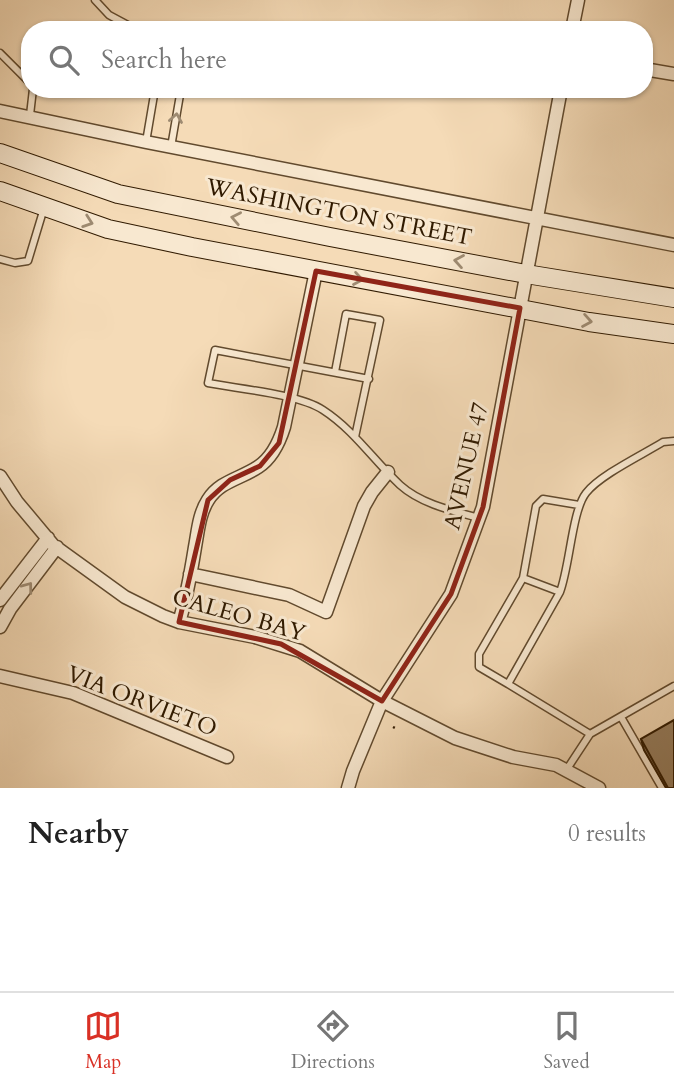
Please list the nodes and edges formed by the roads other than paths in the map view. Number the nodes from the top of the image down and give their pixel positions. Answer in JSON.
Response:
{"nodes":[{"id":1,"x":95,"y":0,"type":"edge"},
{"id":2,"x":578,"y":0,"type":"edge"},
{"id":3,"x":120,"y":21,"type":"edge"},
{"id":4,"x":574,"y":21,"type":"edge"},
{"id":5,"x":0,"y":53,"type":"edge"},
{"id":6,"x":653,"y":70,"type":"edge"},
{"id":7,"x":21,"y":74,"type":"edge"},
{"id":8,"x":674,"y":74,"type":"edge"},
{"id":9,"x":31,"y":98,"type":"edge"},
{"id":10,"x":153,"y":98,"type":"edge"},
{"id":11,"x":180,"y":98,"type":"edge"},
{"id":12,"x":559,"y":98,"type":"edge"},
{"id":13,"x":0,"y":111,"type":"edge"},
{"id":14,"x":28,"y":115,"type":"junction"},
{"id":15,"x":146,"y":142,"type":"junction"},
{"id":16,"x":172,"y":147,"type":"junction"},
{"id":17,"x":0,"y":153,"type":"edge"},
{"id":18,"x":0,"y":191,"type":"edge"},
{"id":19,"x":44,"y":207,"type":"junction"},
{"id":20,"x":537,"y":219,"type":"junction"},
{"id":21,"x":674,"y":245,"type":"edge"},
{"id":22,"x":0,"y":259,"type":"edge"},
{"id":23,"x":316,"y":271,"type":"junction"},
{"id":24,"x":526,"y":274,"type":"junction"},
{"id":25,"x":674,"y":298,"type":"edge"},
{"id":26,"x":521,"y":301,"type":"junction"},
{"id":27,"x":674,"y":334,"type":"edge"},
{"id":28,"x":297,"y":365,"type":"junction"},
{"id":29,"x":335,"y":372,"type":"junction"},
{"id":30,"x":369,"y":379,"type":"junction"},
{"id":31,"x":290,"y":398,"type":"junction"},
{"id":32,"x":355,"y":437,"type":"junction"},
{"id":33,"x":674,"y":441,"type":"edge"},
{"id":34,"x":388,"y":472,"type":"junction"},
{"id":35,"x":0,"y":476,"type":"edge"},
{"id":36,"x":579,"y":505,"type":"junction"},
{"id":37,"x":479,"y":518,"type":"junction"},
{"id":38,"x":52,"y":543,"type":"junction"},
{"id":39,"x":190,"y":574,"type":"junction"},
{"id":40,"x":523,"y":578,"type":"junction"},
{"id":41,"x":560,"y":592,"type":"junction"},
{"id":42,"x":0,"y":600,"type":"edge"},
{"id":43,"x":179,"y":622,"type":"junction"},
{"id":44,"x":0,"y":627,"type":"edge"},
{"id":45,"x":0,"y":676,"type":"edge"},
{"id":46,"x":508,"y":684,"type":"junction"},
{"id":47,"x":674,"y":686,"type":"edge"},
{"id":48,"x":382,"y":701,"type":"junction"},
{"id":49,"x":621,"y":717,"type":"junction"},
{"id":50,"x":590,"y":734,"type":"junction"},
{"id":51,"x":227,"y":757,"type":"dead end"},
{"id":52,"x":567,"y":769,"type":"junction"},
{"id":53,"x":348,"y":788,"type":"edge"},
{"id":54,"x":599,"y":788,"type":"edge"},
{"id":55,"x":662,"y":788,"type":"edge"}],
"edges":[{"from":1,"to":3,"type":"lane"},
{"from":2,"to":4,"type":"street"},
{"from":5,"to":7,"type":"lane"},
{"from":6,"to":8,"type":"street"},
{"from":9,"to":14,"type":"lane"},
{"from":10,"to":15,"type":"lane"},
{"from":16,"to":11,"type":"lane","one_way":true},
{"from":12,"to":20,"type":"street","name":"AVENUE 47"},
{"from":13,"to":14,"type":"street"},
{"from":14,"to":15,"type":"street"},
{"from":15,"to":16,"type":"street"},
{"from":16,"to":20,"type":"street"},
{"from":24,"to":17,"type":"main road","name":"WASHINGTON STREET","one_way":true},
{"from":18,"to":19,"type":"main road"},
{"from":19,"to":22,"type":"lane"},
{"from":19,"to":23,"type":"main road","one_way":true},
{"from":20,"to":21,"type":"street"},
{"from":20,"to":24,"type":"street","name":"AVENUE 47"},
{"from":23,"to":26,"type":"main road","one_way":true},
{"from":23,"to":28,"type":"street"},
{"from":24,"to":25,"type":"main road","name":"WASHINGTON STREET"},
{"from":24,"to":26,"type":"street","name":"AVENUE 47"},
{"from":26,"to":27,"type":"main road","one_way":true},
{"from":26,"to":37,"type":"street","name":"AVENUE 47"},
{"from":28,"to":29,"type":"lane"},
{"from":28,"to":31,"type":"street"},
{"from":28,"to":31,"type":"lane"},
{"from":29,"to":30,"type":"lane"},
{"from":29,"to":30,"type":"lane"},
{"from":30,"to":32,"type":"lane"},
{"from":31,"to":32,"type":"lane"},
{"from":31,"to":39,"type":"street"},
{"from":32,"to":34,"type":"lane"},
{"from":33,"to":36,"type":"lane"},
{"from":34,"to":37,"type":"lane"},
{"from":34,"to":39,"type":"street"},
{"from":35,"to":38,"type":"street","name":"CALEO BAY"},
{"from":36,"to":40,"type":"lane"},
{"from":36,"to":41,"type":"lane"},
{"from":37,"to":48,"type":"street","name":"AVENUE 47"},
{"from":38,"to":42,"type":"street"},
{"from":38,"to":43,"type":"street","name":"CALEO BAY"},
{"from":44,"to":38,"type":"street","one_way":true},
{"from":39,"to":43,"type":"street"},
{"from":40,"to":41,"type":"lane"},
{"from":40,"to":46,"type":"lane"},
{"from":41,"to":46,"type":"lane"},
{"from":43,"to":48,"type":"street","name":"CALEO BAY"},
{"from":45,"to":51,"type":"street","name":"VIA ORVIETO"},
{"from":46,"to":50,"type":"lane"},
{"from":47,"to":49,"type":"lane"},
{"from":48,"to":52,"type":"street","name":"CALEO BAY"},
{"from":48,"to":53,"type":"street","name":"AVENUE 47"},
{"from":49,"to":50,"type":"lane"},
{"from":49,"to":55,"type":"lane"},
{"from":50,"to":52,"type":"lane"},
{"from":52,"to":54,"type":"street","name":"CALEO BAY"}]}
